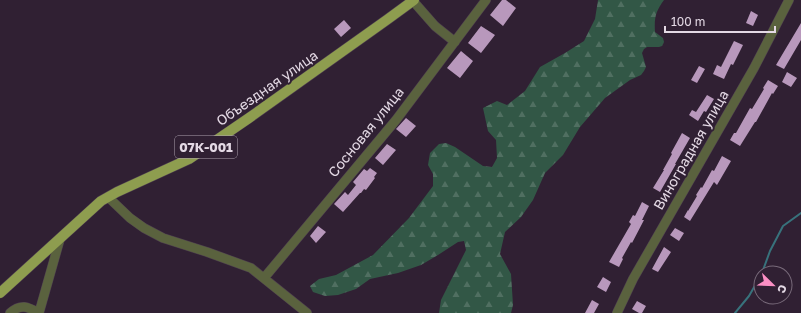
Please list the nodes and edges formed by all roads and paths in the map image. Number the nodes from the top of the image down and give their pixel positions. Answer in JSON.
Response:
{"nodes":[{"id":1,"x":413,"y":0,"type":"edge"},
{"id":2,"x":486,"y":0,"type":"edge"},
{"id":3,"x":789,"y":0,"type":"edge"},
{"id":4,"x":455,"y":42,"type":"junction"},
{"id":5,"x":108,"y":197,"type":"junction"},
{"id":6,"x":60,"y":238,"type":"junction"},
{"id":7,"x":264,"y":278,"type":"junction"},
{"id":8,"x":0,"y":293,"type":"edge"},
{"id":9,"x":10,"y":313,"type":"edge"},
{"id":10,"x":39,"y":313,"type":"edge"},
{"id":11,"x":307,"y":313,"type":"edge"},
{"id":12,"x":617,"y":313,"type":"edge"}],
"edges":[{"from":1,"to":4,"type":"street"},
{"from":1,"to":5,"type":"main road","name":"Объездная улица","number":"07К-001"},
{"from":2,"to":4,"type":"street","name":"Сосновая улица"},
{"from":3,"to":12,"type":"street","name":"Виноградная улица"},
{"from":4,"to":7,"type":"street","name":"Сосновая улица"},
{"from":5,"to":6,"type":"main road","name":"Объездная улица","number":"07К-001"},
{"from":5,"to":7,"type":"street"},
{"from":6,"to":8,"type":"main road","name":"Объездная улица","number":"07К-001"},
{"from":6,"to":10,"type":"street"},
{"from":7,"to":11,"type":"street"},
{"from":9,"to":10,"type":"street"}]}
